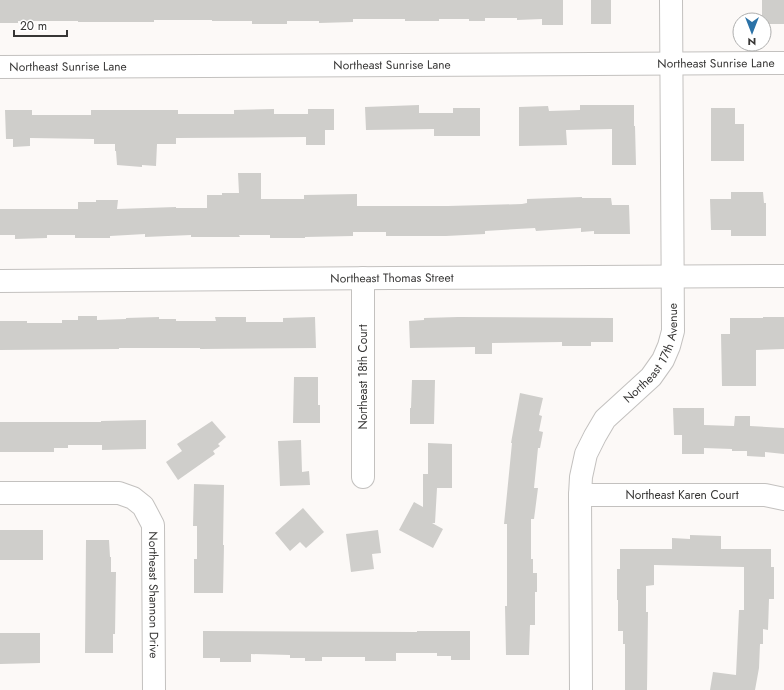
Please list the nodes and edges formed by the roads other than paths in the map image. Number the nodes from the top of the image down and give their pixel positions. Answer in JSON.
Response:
{"nodes":[{"id":1,"x":671,"y":0,"type":"edge"},
{"id":2,"x":784,"y":63,"type":"edge"},
{"id":3,"x":672,"y":64,"type":"junction"},
{"id":4,"x":0,"y":67,"type":"edge"},
{"id":5,"x":784,"y":276,"type":"edge"},
{"id":6,"x":673,"y":277,"type":"junction"},
{"id":7,"x":363,"y":278,"type":"junction"},
{"id":8,"x":0,"y":281,"type":"edge"},
{"id":9,"x":363,"y":477,"type":"dead end"},
{"id":10,"x":0,"y":493,"type":"edge"},
{"id":11,"x":580,"y":495,"type":"junction"},
{"id":12,"x":784,"y":499,"type":"edge"},
{"id":13,"x":154,"y":690,"type":"edge"},
{"id":14,"x":581,"y":690,"type":"edge"}],
"edges":[{"from":1,"to":3,"type":"street","name":"Northeast 17th Avenue"},
{"from":2,"to":3,"type":"street","name":"Northeast Sunrise Lane"},
{"from":3,"to":4,"type":"street","name":"Northeast Sunrise Lane"},
{"from":3,"to":6,"type":"street","name":"Northeast 17th Avenue"},
{"from":5,"to":6,"type":"street","name":"Northeast Thomas Street"},
{"from":6,"to":7,"type":"street","name":"Northeast Thomas Street"},
{"from":6,"to":11,"type":"street","name":"Northeast 17th Avenue"},
{"from":7,"to":8,"type":"street","name":"Northeast Thomas Street"},
{"from":7,"to":9,"type":"street","name":"Northeast 18th Court"},
{"from":10,"to":13,"type":"street","name":"Northeast Shannon Drive"},
{"from":11,"to":12,"type":"street","name":"Northeast Karen Court"},
{"from":11,"to":14,"type":"street","name":"Northeast 17th Avenue"}]}
